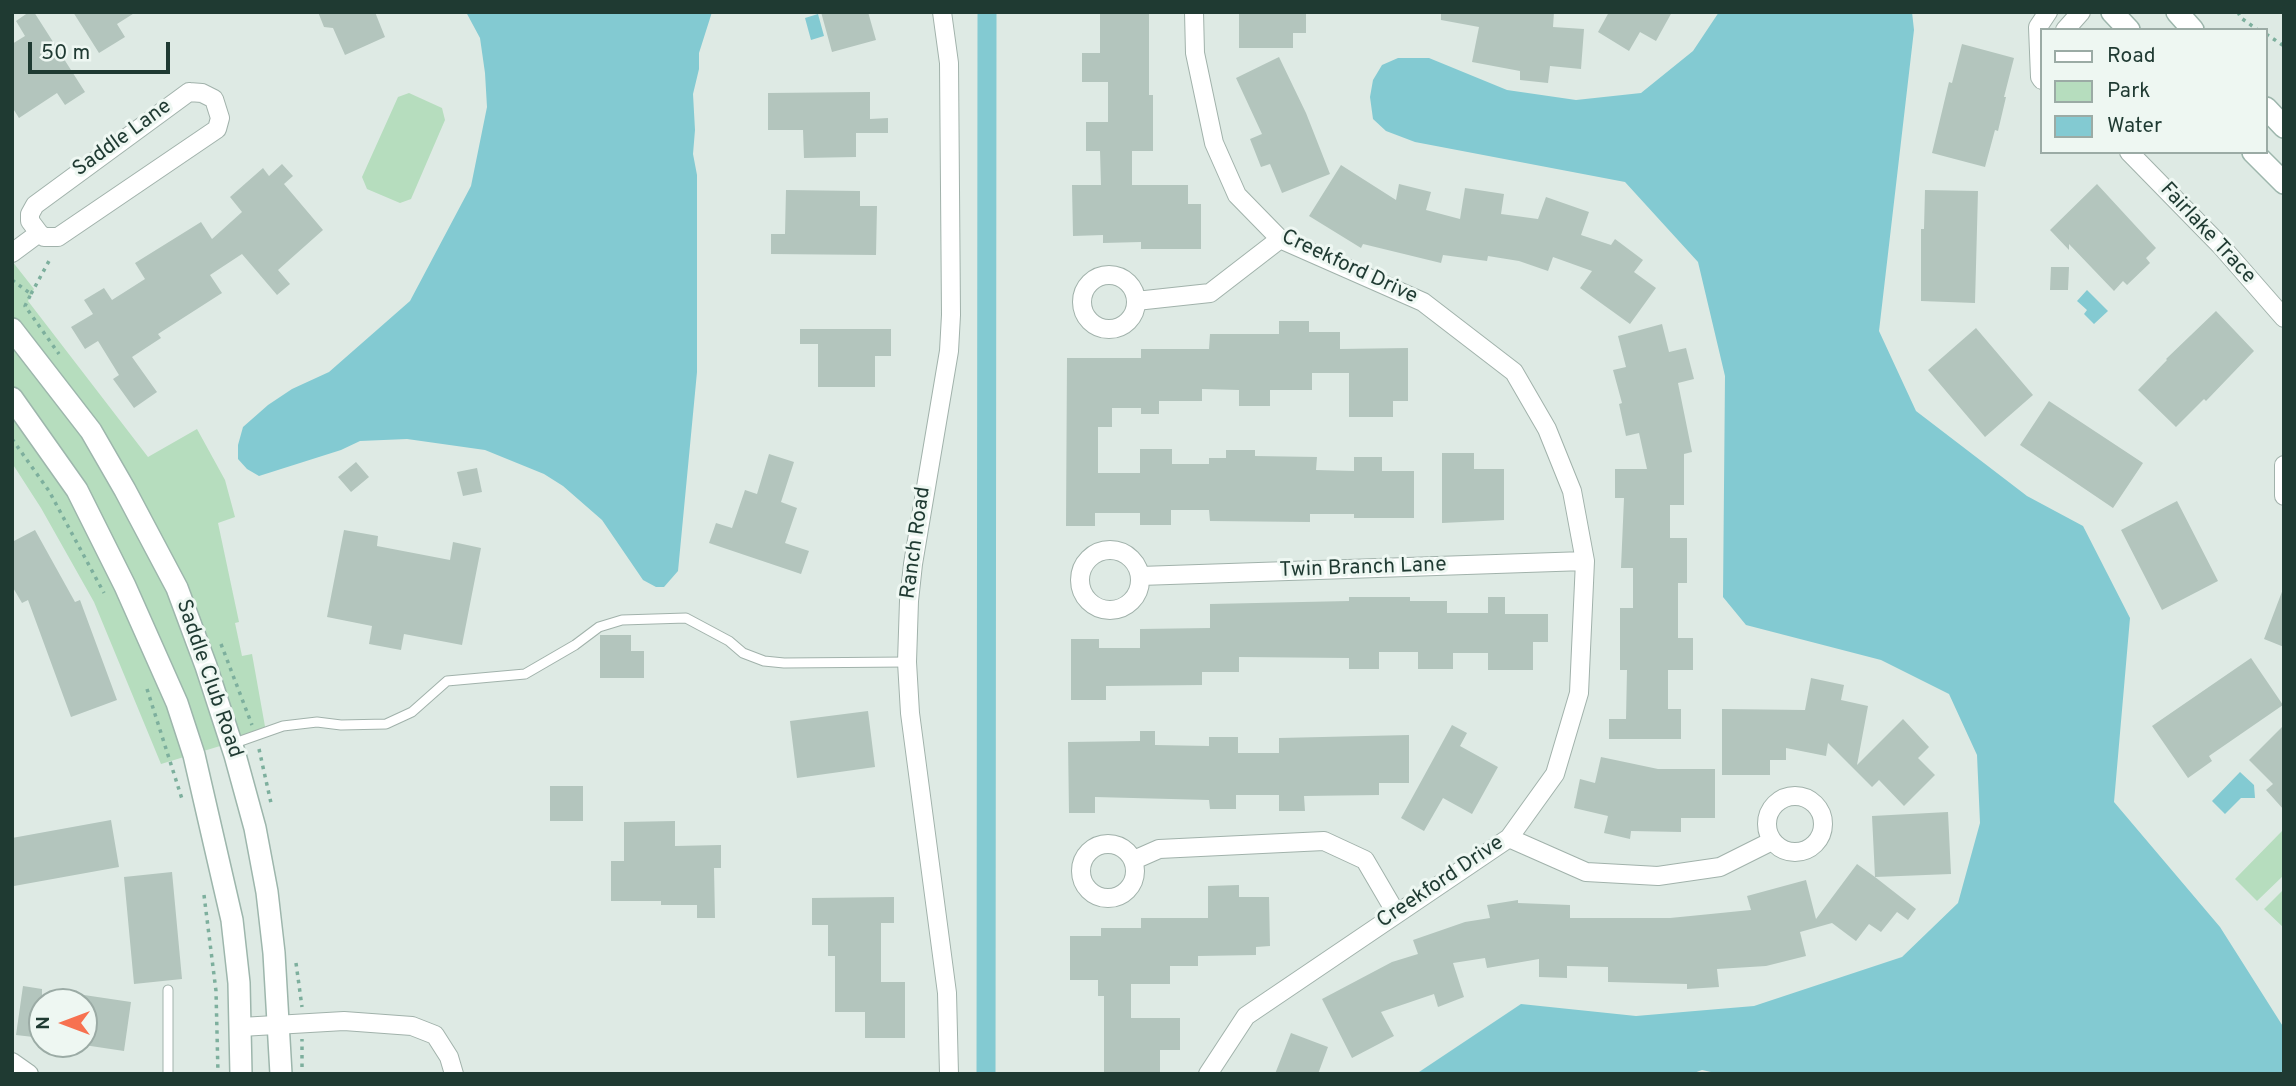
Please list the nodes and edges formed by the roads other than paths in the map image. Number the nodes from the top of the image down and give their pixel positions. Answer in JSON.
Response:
{"nodes":[{"id":1,"x":942,"y":12,"type":"edge"},
{"id":2,"x":1194,"y":12,"type":"edge"},
{"id":3,"x":2048,"y":12,"type":"edge"},
{"id":4,"x":2081,"y":12,"type":"edge"},
{"id":5,"x":2112,"y":12,"type":"edge"},
{"id":6,"x":2177,"y":12,"type":"edge"},
{"id":7,"x":2067,"y":28,"type":"edge"},
{"id":8,"x":2127,"y":28,"type":"edge"},
{"id":9,"x":2191,"y":28,"type":"edge"},
{"id":10,"x":2040,"y":38,"type":"edge"},
{"id":11,"x":2268,"y":110,"type":"edge"},
{"id":12,"x":2284,"y":127,"type":"edge"},
{"id":13,"x":2131,"y":154,"type":"edge"},
{"id":14,"x":2255,"y":154,"type":"edge"},
{"id":15,"x":2284,"y":183,"type":"edge"},
{"id":16,"x":39,"y":233,"type":"junction"},
{"id":17,"x":1280,"y":239,"type":"junction"},
{"id":18,"x":12,"y":253,"type":"edge"},
{"id":19,"x":1136,"y":301,"type":"dead end"},
{"id":20,"x":2284,"y":318,"type":"edge"},
{"id":21,"x":12,"y":328,"type":"edge"},
{"id":22,"x":12,"y":398,"type":"edge"},
{"id":23,"x":2284,"y":465,"type":"edge"},
{"id":24,"x":2284,"y":496,"type":"edge"},
{"id":25,"x":1585,"y":561,"type":"junction"},
{"id":26,"x":1140,"y":576,"type":"dead end"},
{"id":27,"x":907,"y":662,"type":"junction"},
{"id":28,"x":232,"y":744,"type":"junction"},
{"id":29,"x":1509,"y":838,"type":"junction"},
{"id":30,"x":1772,"y":841,"type":"dead end"},
{"id":31,"x":1134,"y":860,"type":"dead end"},
{"id":32,"x":1396,"y":913,"type":"junction"},
{"id":33,"x":168,"y":990,"type":"dead end"},
{"id":34,"x":279,"y":1024,"type":"junction"},
{"id":35,"x":241,"y":1027,"type":"junction"},
{"id":36,"x":12,"y":1062,"type":"edge"},
{"id":37,"x":29,"y":1074,"type":"edge"},
{"id":38,"x":168,"y":1074,"type":"edge"},
{"id":39,"x":241,"y":1074,"type":"edge"},
{"id":40,"x":281,"y":1074,"type":"edge"},
{"id":41,"x":454,"y":1074,"type":"edge"},
{"id":42,"x":949,"y":1074,"type":"edge"},
{"id":43,"x":1208,"y":1074,"type":"edge"}],
"edges":[{"from":1,"to":27,"type":"street","name":"Ranch Road"},
{"from":2,"to":17,"type":"street","name":"Creekford Drive"},
{"from":3,"to":10,"type":"street"},
{"from":4,"to":7,"type":"street"},
{"from":5,"to":8,"type":"street"},
{"from":6,"to":9,"type":"street"},
{"from":11,"to":12,"type":"street"},
{"from":13,"to":20,"type":"street","name":"Fairlake Trace"},
{"from":14,"to":15,"type":"street"},
{"from":16,"to":16,"type":"street","name":"Saddle Lane"},
{"from":16,"to":18,"type":"street","name":"Saddle Lane"},
{"from":17,"to":19,"type":"street"},
{"from":17,"to":25,"type":"street","name":"Creekford Drive"},
{"from":21,"to":28,"type":"street","name":"Saddle Club Road"},
{"from":22,"to":35,"type":"street","name":"Saddle Club Road"},
{"from":23,"to":24,"type":"street"},
{"from":25,"to":26,"type":"street","name":"Twin Branch Lane"},
{"from":25,"to":29,"type":"street","name":"Creekford Drive"},
{"from":27,"to":28,"type":"lane"},
{"from":27,"to":42,"type":"street","name":"Ranch Road"},
{"from":28,"to":34,"type":"street","name":"Saddle Club Road"},
{"from":29,"to":30,"type":"street"},
{"from":29,"to":32,"type":"street","name":"Creekford Drive"},
{"from":31,"to":32,"type":"street"},
{"from":32,"to":43,"type":"street","name":"Creekford Drive"},
{"from":33,"to":38,"type":"lane"},
{"from":34,"to":35,"type":"street"},
{"from":34,"to":40,"type":"street","name":"Saddle Club Road"},
{"from":34,"to":41,"type":"street"},
{"from":35,"to":39,"type":"street","name":"Saddle Club Road"},
{"from":36,"to":37,"type":"street"}]}
